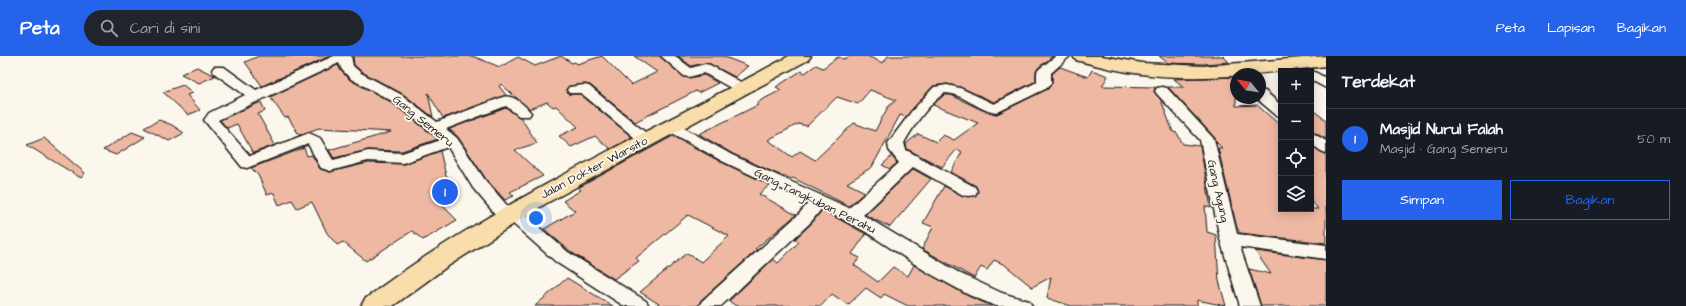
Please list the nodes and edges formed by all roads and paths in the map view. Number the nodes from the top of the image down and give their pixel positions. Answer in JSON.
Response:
{"nodes":[{"id":1,"x":345,"y":56,"type":"edge"},
{"id":2,"x":667,"y":56,"type":"edge"},
{"id":3,"x":802,"y":56,"type":"edge"},
{"id":4,"x":1064,"y":56,"type":"edge"},
{"id":5,"x":1082,"y":56,"type":"edge"},
{"id":6,"x":1326,"y":61,"type":"edge"},
{"id":7,"x":1308,"y":68,"type":"edge"},
{"id":8,"x":218,"y":70,"type":"dead end"},
{"id":9,"x":1278,"y":70,"type":"edge"},
{"id":10,"x":1266,"y":71,"type":"edge"},
{"id":11,"x":1230,"y":72,"type":"edge"},
{"id":12,"x":1314,"y":75,"type":"edge"},
{"id":13,"x":1326,"y":84,"type":"edge"},
{"id":14,"x":743,"y":89,"type":"junction"},
{"id":15,"x":574,"y":90,"type":"dead end"},
{"id":16,"x":1162,"y":92,"type":"dead end"},
{"id":17,"x":255,"y":96,"type":"junction"},
{"id":18,"x":1266,"y":99,"type":"edge"},
{"id":19,"x":1278,"y":109,"type":"edge"},
{"id":20,"x":524,"y":113,"type":"dead end"},
{"id":21,"x":672,"y":127,"type":"junction"},
{"id":22,"x":435,"y":128,"type":"junction"},
{"id":23,"x":1314,"y":139,"type":"edge"},
{"id":24,"x":646,"y":140,"type":"junction"},
{"id":25,"x":452,"y":141,"type":"junction"},
{"id":26,"x":1326,"y":148,"type":"edge"},
{"id":27,"x":901,"y":154,"type":"junction"},
{"id":28,"x":969,"y":191,"type":"dead end"},
{"id":29,"x":819,"y":201,"type":"junction"},
{"id":30,"x":510,"y":216,"type":"junction"},
{"id":31,"x":851,"y":216,"type":"junction"},
{"id":32,"x":1229,"y":239,"type":"junction"},
{"id":33,"x":1326,"y":252,"type":"edge"},
{"id":34,"x":715,"y":305,"type":"edge"},
{"id":35,"x":374,"y":306,"type":"edge"},
{"id":36,"x":638,"y":306,"type":"edge"},
{"id":37,"x":1022,"y":306,"type":"edge"},
{"id":38,"x":1250,"y":306,"type":"edge"}],
"edges":[{"from":1,"to":17,"type":"street"},
{"from":1,"to":22,"type":"street","name":"Gang Semeru"},
{"from":2,"to":14,"type":"street"},
{"from":3,"to":14,"type":"main road","name":"Jalan Dokter Warsito"},
{"from":4,"to":27,"type":"street"},
{"from":5,"to":11,"type":"main road"},
{"from":6,"to":7,"type":"main road"},
{"from":8,"to":17,"type":"street"},
{"from":9,"to":10,"type":"main road"},
{"from":12,"to":13,"type":"street"},
{"from":14,"to":21,"type":"main road","name":"Jalan Dokter Warsito"},
{"from":15,"to":24,"type":"street"},
{"from":16,"to":32,"type":"street","name":"Gang Agung"},
{"from":17,"to":25,"type":"street"},
{"from":18,"to":19,"type":"street"},
{"from":20,"to":22,"type":"street"},
{"from":21,"to":24,"type":"main road","name":"Jalan Dokter Warsito"},
{"from":21,"to":29,"type":"street","name":"Gang Tangkuban Perahu"},
{"from":22,"to":25,"type":"street","name":"Gang Semeru"},
{"from":23,"to":26,"type":"street"},
{"from":24,"to":30,"type":"main road","name":"Jalan Dokter Warsito"},
{"from":25,"to":30,"type":"street","name":"Gang Semeru"},
{"from":27,"to":28,"type":"street"},
{"from":27,"to":31,"type":"street"},
{"from":29,"to":31,"type":"street","name":"Gang Tangkuban Perahu"},
{"from":29,"to":34,"type":"street"},
{"from":30,"to":35,"type":"main road","name":"Jalan Dokter Warsito"},
{"from":30,"to":36,"type":"street","name":"Gang Semeru"},
{"from":31,"to":37,"type":"street","name":"Gang Tangkuban Perahu"},
{"from":32,"to":33,"type":"street"},
{"from":32,"to":38,"type":"street","name":"Gang Agung"}]}
